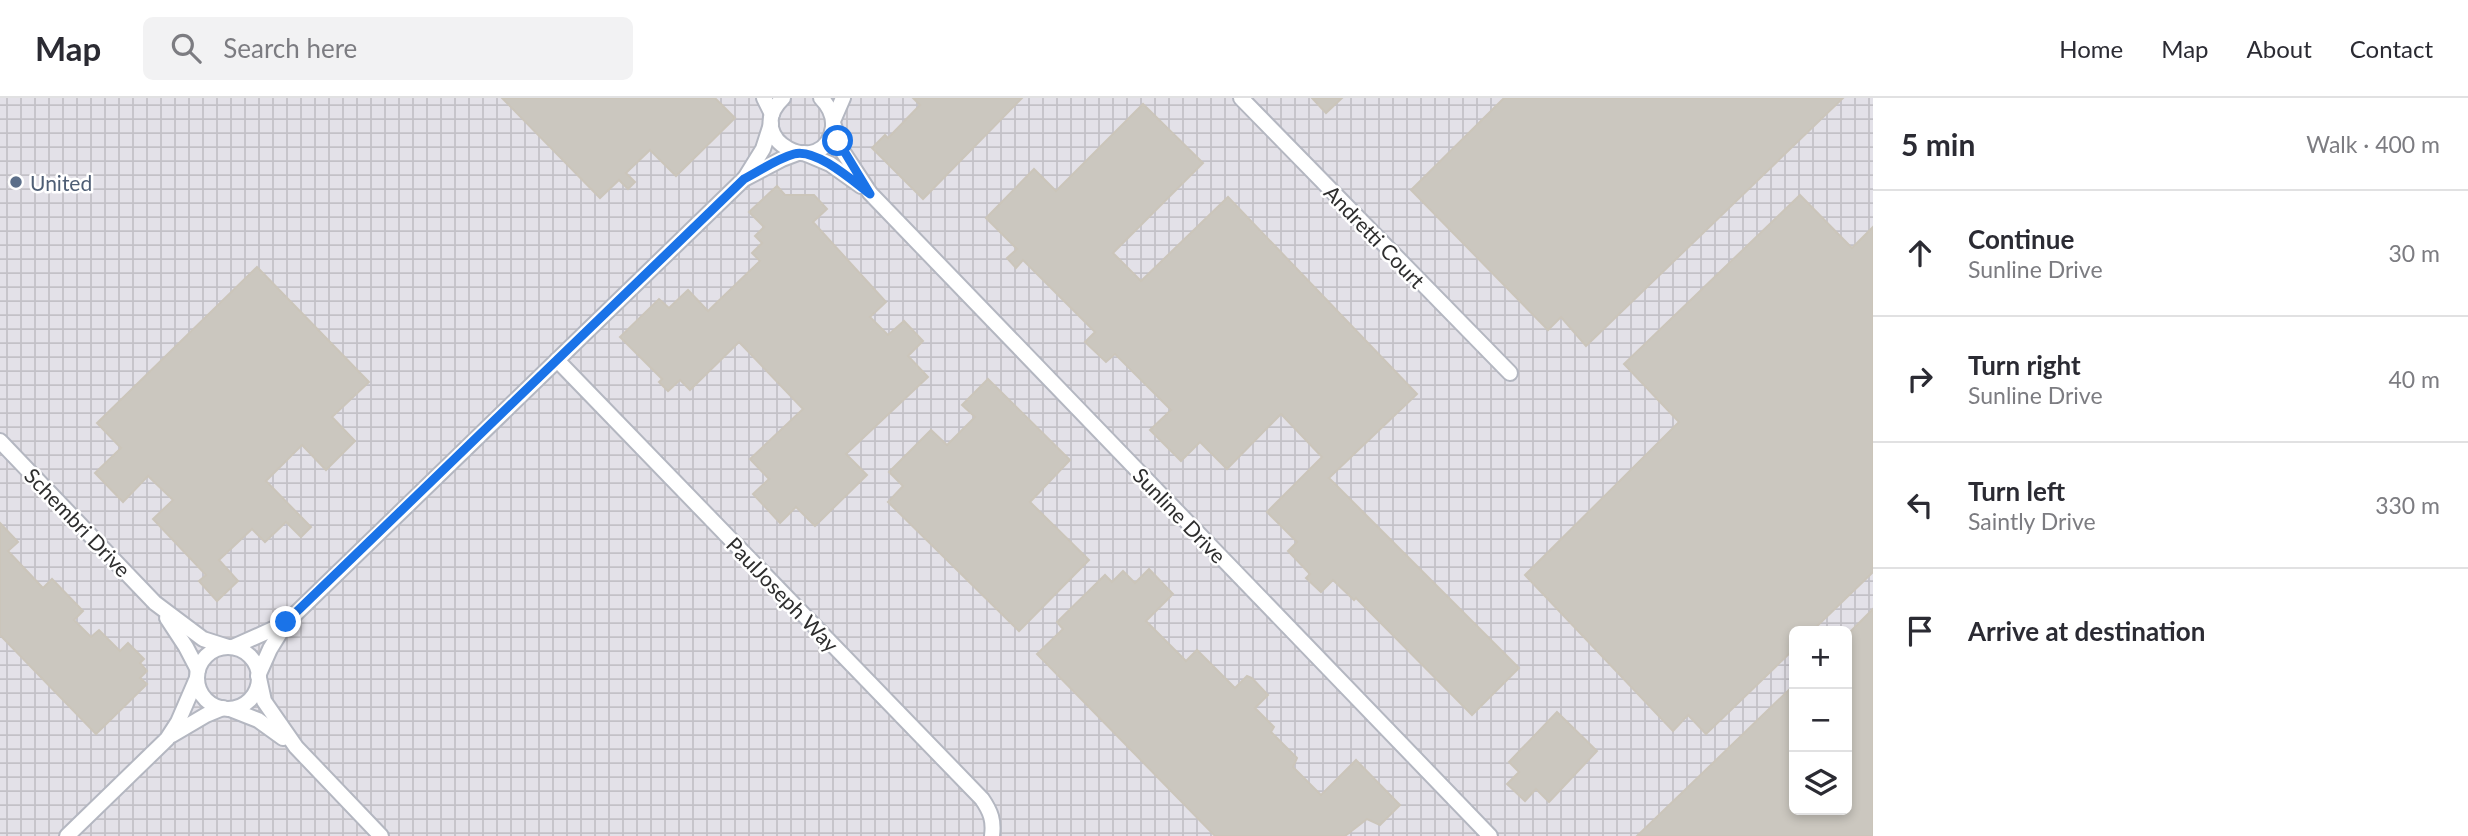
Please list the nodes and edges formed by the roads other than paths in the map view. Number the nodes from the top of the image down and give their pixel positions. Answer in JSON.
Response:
{"nodes":[{"id":1,"x":764,"y":98,"type":"edge"},
{"id":2,"x":783,"y":98,"type":"edge"},
{"id":3,"x":821,"y":98,"type":"edge"},
{"id":4,"x":843,"y":98,"type":"edge"},
{"id":5,"x":1241,"y":98,"type":"edge"},
{"id":6,"x":772,"y":119,"type":"junction"},
{"id":7,"x":833,"y":122,"type":"junction"},
{"id":8,"x":801,"y":153,"type":"junction"},
{"id":9,"x":744,"y":179,"type":"junction"},
{"id":10,"x":870,"y":194,"type":"junction"},
{"id":11,"x":557,"y":360,"type":"junction"},
{"id":12,"x":1510,"y":373,"type":"dead end"},
{"id":13,"x":0,"y":441,"type":"edge"},
{"id":14,"x":155,"y":603,"type":"junction"},
{"id":15,"x":286,"y":622,"type":"junction"},
{"id":16,"x":231,"y":647,"type":"junction"},
{"id":17,"x":197,"y":674,"type":"junction"},
{"id":18,"x":259,"y":677,"type":"junction"},
{"id":19,"x":227,"y":709,"type":"junction"},
{"id":20,"x":167,"y":739,"type":"junction"},
{"id":21,"x":296,"y":747,"type":"junction"},
{"id":22,"x":66,"y":836,"type":"edge"},
{"id":23,"x":381,"y":836,"type":"edge"},
{"id":24,"x":992,"y":836,"type":"edge"},
{"id":25,"x":1490,"y":836,"type":"edge"}],
"edges":[{"from":1,"to":6,"type":"street"},
{"from":2,"to":6,"type":"street"},
{"from":3,"to":7,"type":"street","name":"Sunline Drive"},
{"from":4,"to":7,"type":"street"},
{"from":5,"to":12,"type":"street","name":"Andretti Court"},
{"from":6,"to":8,"type":"street","name":"Sunline Drive"},
{"from":6,"to":9,"type":"street"},
{"from":7,"to":8,"type":"street"},
{"from":7,"to":10,"type":"street","name":"Sunline Drive"},
{"from":8,"to":9,"type":"street"},
{"from":8,"to":10,"type":"street","name":"Sunline Drive"},
{"from":9,"to":11,"type":"street"},
{"from":10,"to":25,"type":"street","name":"Sunline Drive"},
{"from":11,"to":15,"type":"street"},
{"from":11,"to":24,"type":"street","name":"PaulJoseph Way"},
{"from":13,"to":14,"type":"street","name":"Schembri Drive"},
{"from":14,"to":16,"type":"street","name":"Schembri Drive"},
{"from":14,"to":17,"type":"street","name":"Schembri Drive"},
{"from":15,"to":16,"type":"street"},
{"from":15,"to":18,"type":"street"},
{"from":16,"to":17,"type":"street"},
{"from":16,"to":18,"type":"street"},
{"from":17,"to":19,"type":"street"},
{"from":17,"to":20,"type":"street"},
{"from":18,"to":19,"type":"street"},
{"from":18,"to":21,"type":"street"},
{"from":19,"to":20,"type":"street"},
{"from":19,"to":21,"type":"street"},
{"from":20,"to":22,"type":"street"},
{"from":21,"to":23,"type":"street"}]}
